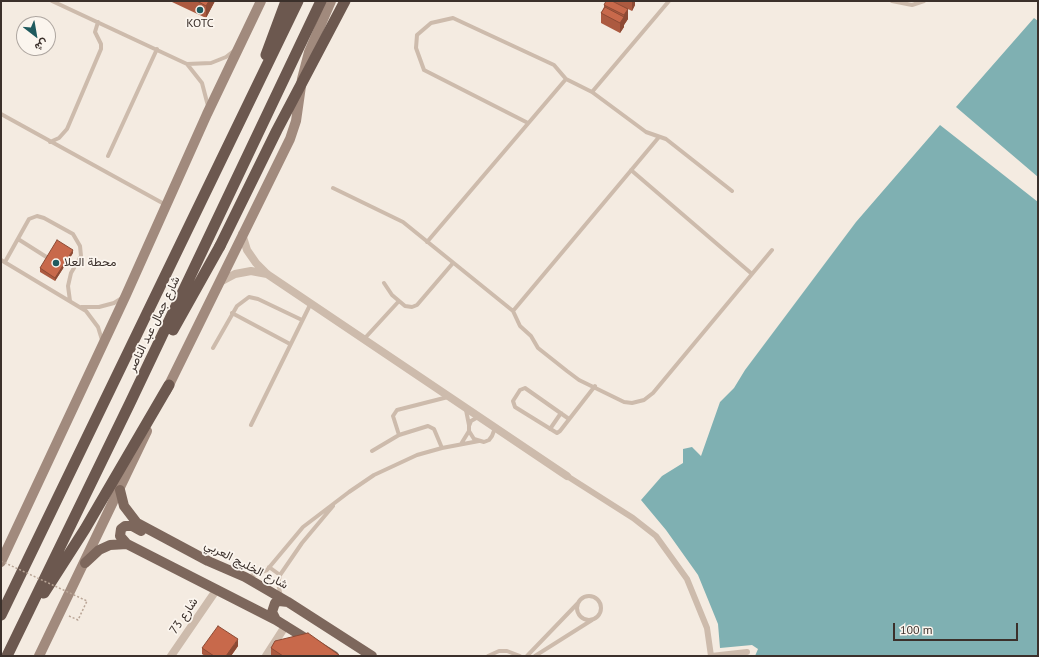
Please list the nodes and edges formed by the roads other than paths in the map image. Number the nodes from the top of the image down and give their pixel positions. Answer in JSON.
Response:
{"nodes":[{"id":1,"x":52,"y":1,"type":"edge"},
{"id":2,"x":261,"y":1,"type":"edge"},
{"id":3,"x":286,"y":1,"type":"edge"},
{"id":4,"x":298,"y":1,"type":"edge"},
{"id":5,"x":322,"y":1,"type":"edge"},
{"id":6,"x":331,"y":1,"type":"edge"},
{"id":7,"x":345,"y":1,"type":"edge"},
{"id":8,"x":669,"y":1,"type":"edge"},
{"id":9,"x":892,"y":1,"type":"edge"},
{"id":10,"x":924,"y":1,"type":"edge"},
{"id":11,"x":98,"y":22,"type":"junction"},
{"id":12,"x":239,"y":47,"type":"junction"},
{"id":13,"x":157,"y":49,"type":"junction"},
{"id":14,"x":186,"y":64,"type":"junction"},
{"id":15,"x":566,"y":79,"type":"junction"},
{"id":16,"x":254,"y":91,"type":"junction"},
{"id":17,"x":592,"y":92,"type":"junction"},
{"id":18,"x":1,"y":114,"type":"edge"},
{"id":19,"x":207,"y":114,"type":"junction"},
{"id":20,"x":528,"y":123,"type":"junction"},
{"id":21,"x":659,"y":137,"type":"junction"},
{"id":22,"x":50,"y":142,"type":"junction"},
{"id":23,"x":108,"y":156,"type":"dead end"},
{"id":24,"x":631,"y":170,"type":"junction"},
{"id":25,"x":333,"y":188,"type":"dead end"},
{"id":26,"x":732,"y":191,"type":"dead end"},
{"id":27,"x":167,"y":205,"type":"junction"},
{"id":28,"x":242,"y":234,"type":"junction"},
{"id":29,"x":18,"y":239,"type":"junction"},
{"id":30,"x":427,"y":242,"type":"junction"},
{"id":31,"x":772,"y":250,"type":"dead end"},
{"id":32,"x":48,"y":258,"type":"edge"},
{"id":33,"x":3,"y":261,"type":"edge"},
{"id":34,"x":453,"y":263,"type":"junction"},
{"id":35,"x":267,"y":274,"type":"junction"},
{"id":36,"x":752,"y":274,"type":"junction"},
{"id":37,"x":220,"y":282,"type":"junction"},
{"id":38,"x":384,"y":283,"type":"dead end"},
{"id":39,"x":126,"y":296,"type":"junction"},
{"id":40,"x":70,"y":300,"type":"junction"},
{"id":41,"x":399,"y":301,"type":"junction"},
{"id":42,"x":311,"y":303,"type":"junction"},
{"id":43,"x":81,"y":307,"type":"junction"},
{"id":44,"x":513,"y":311,"type":"junction"},
{"id":45,"x":232,"y":313,"type":"junction"},
{"id":46,"x":302,"y":320,"type":"junction"},
{"id":47,"x":365,"y":338,"type":"junction"},
{"id":48,"x":290,"y":344,"type":"junction"},
{"id":49,"x":102,"y":347,"type":"junction"},
{"id":50,"x":213,"y":348,"type":"dead end"},
{"id":51,"x":169,"y":385,"type":"junction"},
{"id":52,"x":594,"y":386,"type":"junction"},
{"id":53,"x":449,"y":396,"type":"junction"},
{"id":54,"x":130,"y":403,"type":"junction"},
{"id":55,"x":464,"y":407,"type":"junction"},
{"id":56,"x":561,"y":413,"type":"junction"},
{"id":57,"x":478,"y":417,"type":"junction"},
{"id":58,"x":569,"y":419,"type":"junction"},
{"id":59,"x":251,"y":425,"type":"dead end"},
{"id":60,"x":469,"y":426,"type":"junction"},
{"id":61,"x":495,"y":428,"type":"junction"},
{"id":62,"x":550,"y":429,"type":"junction"},
{"id":63,"x":469,"y":431,"type":"junction"},
{"id":64,"x":399,"y":435,"type":"junction"},
{"id":65,"x":479,"y":442,"type":"junction"},
{"id":66,"x":459,"y":445,"type":"junction"},
{"id":67,"x":442,"y":448,"type":"junction"},
{"id":68,"x":372,"y":451,"type":"dead end"},
{"id":69,"x":567,"y":476,"type":"joint"},
{"id":70,"x":120,"y":490,"type":"junction"},
{"id":71,"x":340,"y":499,"type":"junction"},
{"id":72,"x":127,"y":544,"type":"junction"},
{"id":73,"x":1,"y":561,"type":"edge"},
{"id":74,"x":208,"y":561,"type":"junction"},
{"id":75,"x":85,"y":563,"type":"junction"},
{"id":76,"x":270,"y":567,"type":"junction"},
{"id":77,"x":280,"y":575,"type":"junction"},
{"id":78,"x":245,"y":578,"type":"junction"},
{"id":79,"x":217,"y":589,"type":"junction"},
{"id":80,"x":285,"y":600,"type":"junction"},
{"id":81,"x":578,"y":603,"type":"junction"},
{"id":82,"x":1,"y":615,"type":"edge"},
{"id":83,"x":593,"y":619,"type":"junction"},
{"id":84,"x":276,"y":620,"type":"junction"},
{"id":85,"x":22,"y":624,"type":"junction"},
{"id":86,"x":286,"y":625,"type":"junction"},
{"id":87,"x":747,"y":652,"type":"dead end"},
{"id":88,"x":7,"y":656,"type":"edge"},
{"id":89,"x":39,"y":656,"type":"edge"},
{"id":90,"x":171,"y":656,"type":"edge"},
{"id":91,"x":266,"y":656,"type":"edge"},
{"id":92,"x":334,"y":656,"type":"edge"},
{"id":93,"x":372,"y":656,"type":"edge"},
{"id":94,"x":488,"y":656,"type":"edge"},
{"id":95,"x":520,"y":656,"type":"edge"},
{"id":96,"x":526,"y":656,"type":"edge"},
{"id":97,"x":535,"y":656,"type":"edge"}],
"edges":[{"from":1,"to":11,"type":"lane"},
{"from":2,"to":12,"type":"main road"},
{"from":3,"to":16,"type":"highway"},
{"from":4,"to":16,"type":"highway","name":"شارع جمال عبد الناصر"},
{"from":5,"to":54,"type":"highway","name":"شارع جمال عبد الناصر"},
{"from":6,"to":28,"type":"main road"},
{"from":7,"to":54,"type":"highway","bridge":true},
{"from":8,"to":17,"type":"lane"},
{"from":9,"to":10,"type":"lane"},
{"from":11,"to":13,"type":"lane"},
{"from":11,"to":22,"type":"lane"},
{"from":12,"to":14,"type":"lane"},
{"from":12,"to":19,"type":"main road"},
{"from":13,"to":14,"type":"lane"},
{"from":13,"to":23,"type":"lane"},
{"from":14,"to":19,"type":"lane"},
{"from":15,"to":17,"type":"lane"},
{"from":15,"to":20,"type":"lane"},
{"from":15,"to":20,"type":"lane"},
{"from":16,"to":82,"type":"highway","name":"شارع جمال عبد الناصر"},
{"from":17,"to":21,"type":"lane"},
{"from":18,"to":22,"type":"lane"},
{"from":19,"to":27,"type":"main road"},
{"from":20,"to":30,"type":"lane"},
{"from":21,"to":24,"type":"lane"},
{"from":21,"to":26,"type":"lane"},
{"from":22,"to":27,"type":"lane"},
{"from":24,"to":36,"type":"lane"},
{"from":24,"to":44,"type":"lane"},
{"from":25,"to":30,"type":"lane"},
{"from":27,"to":39,"type":"main road"},
{"from":28,"to":35,"type":"street"},
{"from":28,"to":37,"type":"main road"},
{"from":29,"to":32,"type":"lane"},
{"from":29,"to":33,"type":"lane"},
{"from":29,"to":40,"type":"lane"},
{"from":30,"to":34,"type":"lane"},
{"from":31,"to":36,"type":"lane"},
{"from":33,"to":40,"type":"lane"},
{"from":34,"to":41,"type":"lane"},
{"from":34,"to":44,"type":"lane"},
{"from":35,"to":37,"type":"street"},
{"from":35,"to":42,"type":"street"},
{"from":36,"to":52,"type":"lane"},
{"from":37,"to":51,"type":"main road"},
{"from":38,"to":41,"type":"lane"},
{"from":39,"to":43,"type":"lane"},
{"from":39,"to":49,"type":"main road"},
{"from":40,"to":43,"type":"lane"},
{"from":41,"to":47,"type":"lane"},
{"from":42,"to":46,"type":"lane"},
{"from":42,"to":47,"type":"street"},
{"from":43,"to":49,"type":"lane"},
{"from":44,"to":52,"type":"lane"},
{"from":45,"to":46,"type":"lane"},
{"from":45,"to":48,"type":"lane"},
{"from":45,"to":50,"type":"lane"},
{"from":46,"to":48,"type":"lane"},
{"from":47,"to":53,"type":"street"},
{"from":48,"to":59,"type":"lane"},
{"from":49,"to":73,"type":"main road"},
{"from":51,"to":70,"type":"main road"},
{"from":51,"to":85,"type":"highway"},
{"from":52,"to":58,"type":"lane"},
{"from":53,"to":55,"type":"street"},
{"from":53,"to":64,"type":"lane"},
{"from":54,"to":85,"type":"highway","name":"شارع جمال عبد الناصر"},
{"from":55,"to":57,"type":"street"},
{"from":55,"to":60,"type":"lane"},
{"from":56,"to":58,"type":"lane"},
{"from":56,"to":62,"type":"lane"},
{"from":56,"to":62,"type":"lane"},
{"from":57,"to":60,"type":"lane"},
{"from":57,"to":61,"type":"street"},
{"from":58,"to":62,"type":"lane"},
{"from":60,"to":63,"type":"lane"},
{"from":61,"to":65,"type":"lane"},
{"from":61,"to":69,"type":"street"},
{"from":63,"to":65,"type":"lane"},
{"from":63,"to":66,"type":"lane"},
{"from":64,"to":67,"type":"lane"},
{"from":64,"to":68,"type":"lane"},
{"from":65,"to":66,"type":"lane"},
{"from":66,"to":67,"type":"lane"},
{"from":67,"to":71,"type":"lane"},
{"from":69,"to":87,"type":"street"},
{"from":70,"to":74,"type":"main road","name":"شارع الخليج العربي"},
{"from":70,"to":75,"type":"main road"},
{"from":71,"to":76,"type":"lane"},
{"from":71,"to":77,"type":"lane"},
{"from":72,"to":74,"type":"main road"},
{"from":72,"to":75,"type":"main road"},
{"from":72,"to":79,"type":"main road"},
{"from":74,"to":78,"type":"main road","name":"شارع الخليج العربي"},
{"from":75,"to":89,"type":"main road"},
{"from":76,"to":77,"type":"lane"},
{"from":76,"to":78,"type":"lane"},
{"from":77,"to":80,"type":"lane"},
{"from":78,"to":80,"type":"main road","name":"شارع الخليج العربي"},
{"from":79,"to":84,"type":"main road"},
{"from":79,"to":90,"type":"street","name":"شارع 73"},
{"from":80,"to":84,"type":"main road"},
{"from":80,"to":93,"type":"main road","name":"شارع الخليج العربي"},
{"from":81,"to":83,"type":"lane"},
{"from":81,"to":83,"type":"lane"},
{"from":81,"to":96,"type":"lane"},
{"from":83,"to":97,"type":"lane"},
{"from":84,"to":86,"type":"main road"},
{"from":85,"to":88,"type":"highway","name":"شارع جمال عبد الناصر"},
{"from":86,"to":91,"type":"street"},
{"from":86,"to":92,"type":"main road"},
{"from":94,"to":95,"type":"lane"}]}
